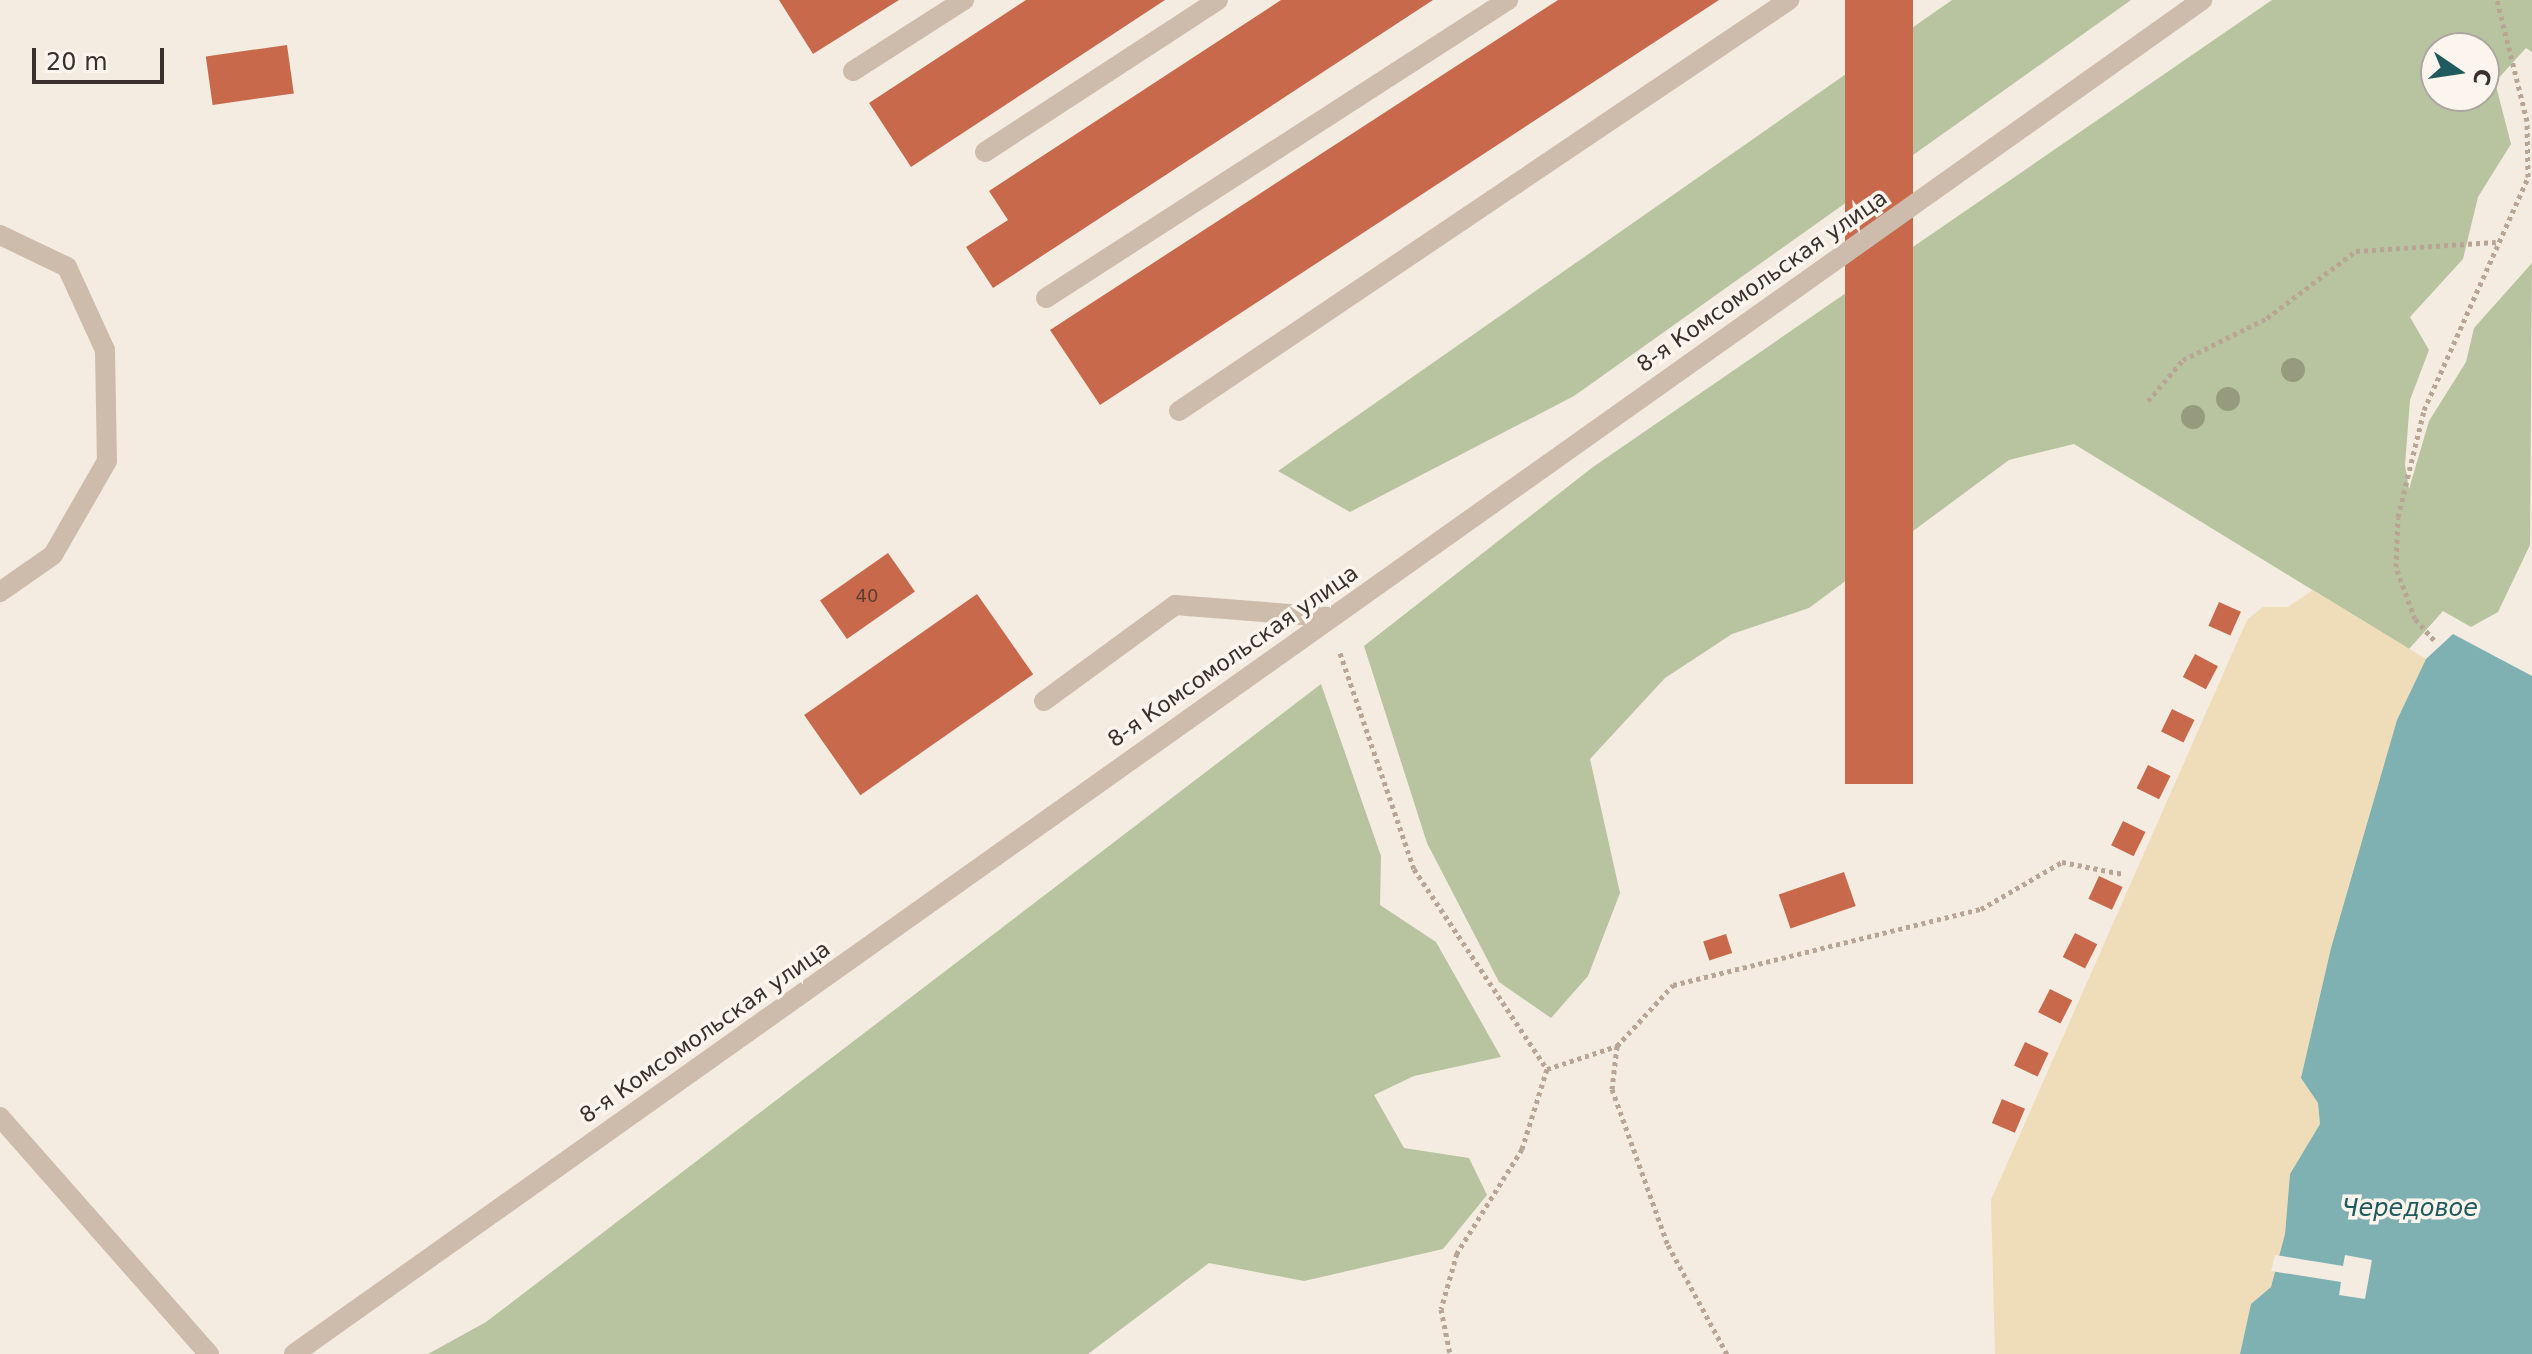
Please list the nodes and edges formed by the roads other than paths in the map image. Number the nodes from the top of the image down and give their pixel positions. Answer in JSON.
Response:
{"nodes":[{"id":1,"x":964,"y":0,"type":"edge"},
{"id":2,"x":1218,"y":0,"type":"edge"},
{"id":3,"x":1508,"y":0,"type":"edge"},
{"id":4,"x":1789,"y":0,"type":"edge"},
{"id":5,"x":2202,"y":0,"type":"edge"},
{"id":6,"x":853,"y":71,"type":"dead end"},
{"id":7,"x":985,"y":152,"type":"dead end"},
{"id":8,"x":0,"y":235,"type":"edge"},
{"id":9,"x":1046,"y":298,"type":"dead end"},
{"id":10,"x":1179,"y":411,"type":"dead end"},
{"id":11,"x":0,"y":592,"type":"edge"},
{"id":12,"x":1328,"y":617,"type":"junction"},
{"id":13,"x":1044,"y":701,"type":"dead end"},
{"id":14,"x":0,"y":1117,"type":"edge"},
{"id":15,"x":209,"y":1354,"type":"edge"},
{"id":16,"x":294,"y":1354,"type":"edge"}],
"edges":[{"from":1,"to":6,"type":"street"},
{"from":2,"to":7,"type":"street"},
{"from":3,"to":9,"type":"street"},
{"from":4,"to":10,"type":"street"},
{"from":5,"to":12,"type":"street","name":"8-я Комсомольская улица"},
{"from":8,"to":11,"type":"street"},
{"from":12,"to":13,"type":"street"},
{"from":12,"to":16,"type":"street","name":"8-я Комсомольская улица"},
{"from":14,"to":15,"type":"street"}]}
